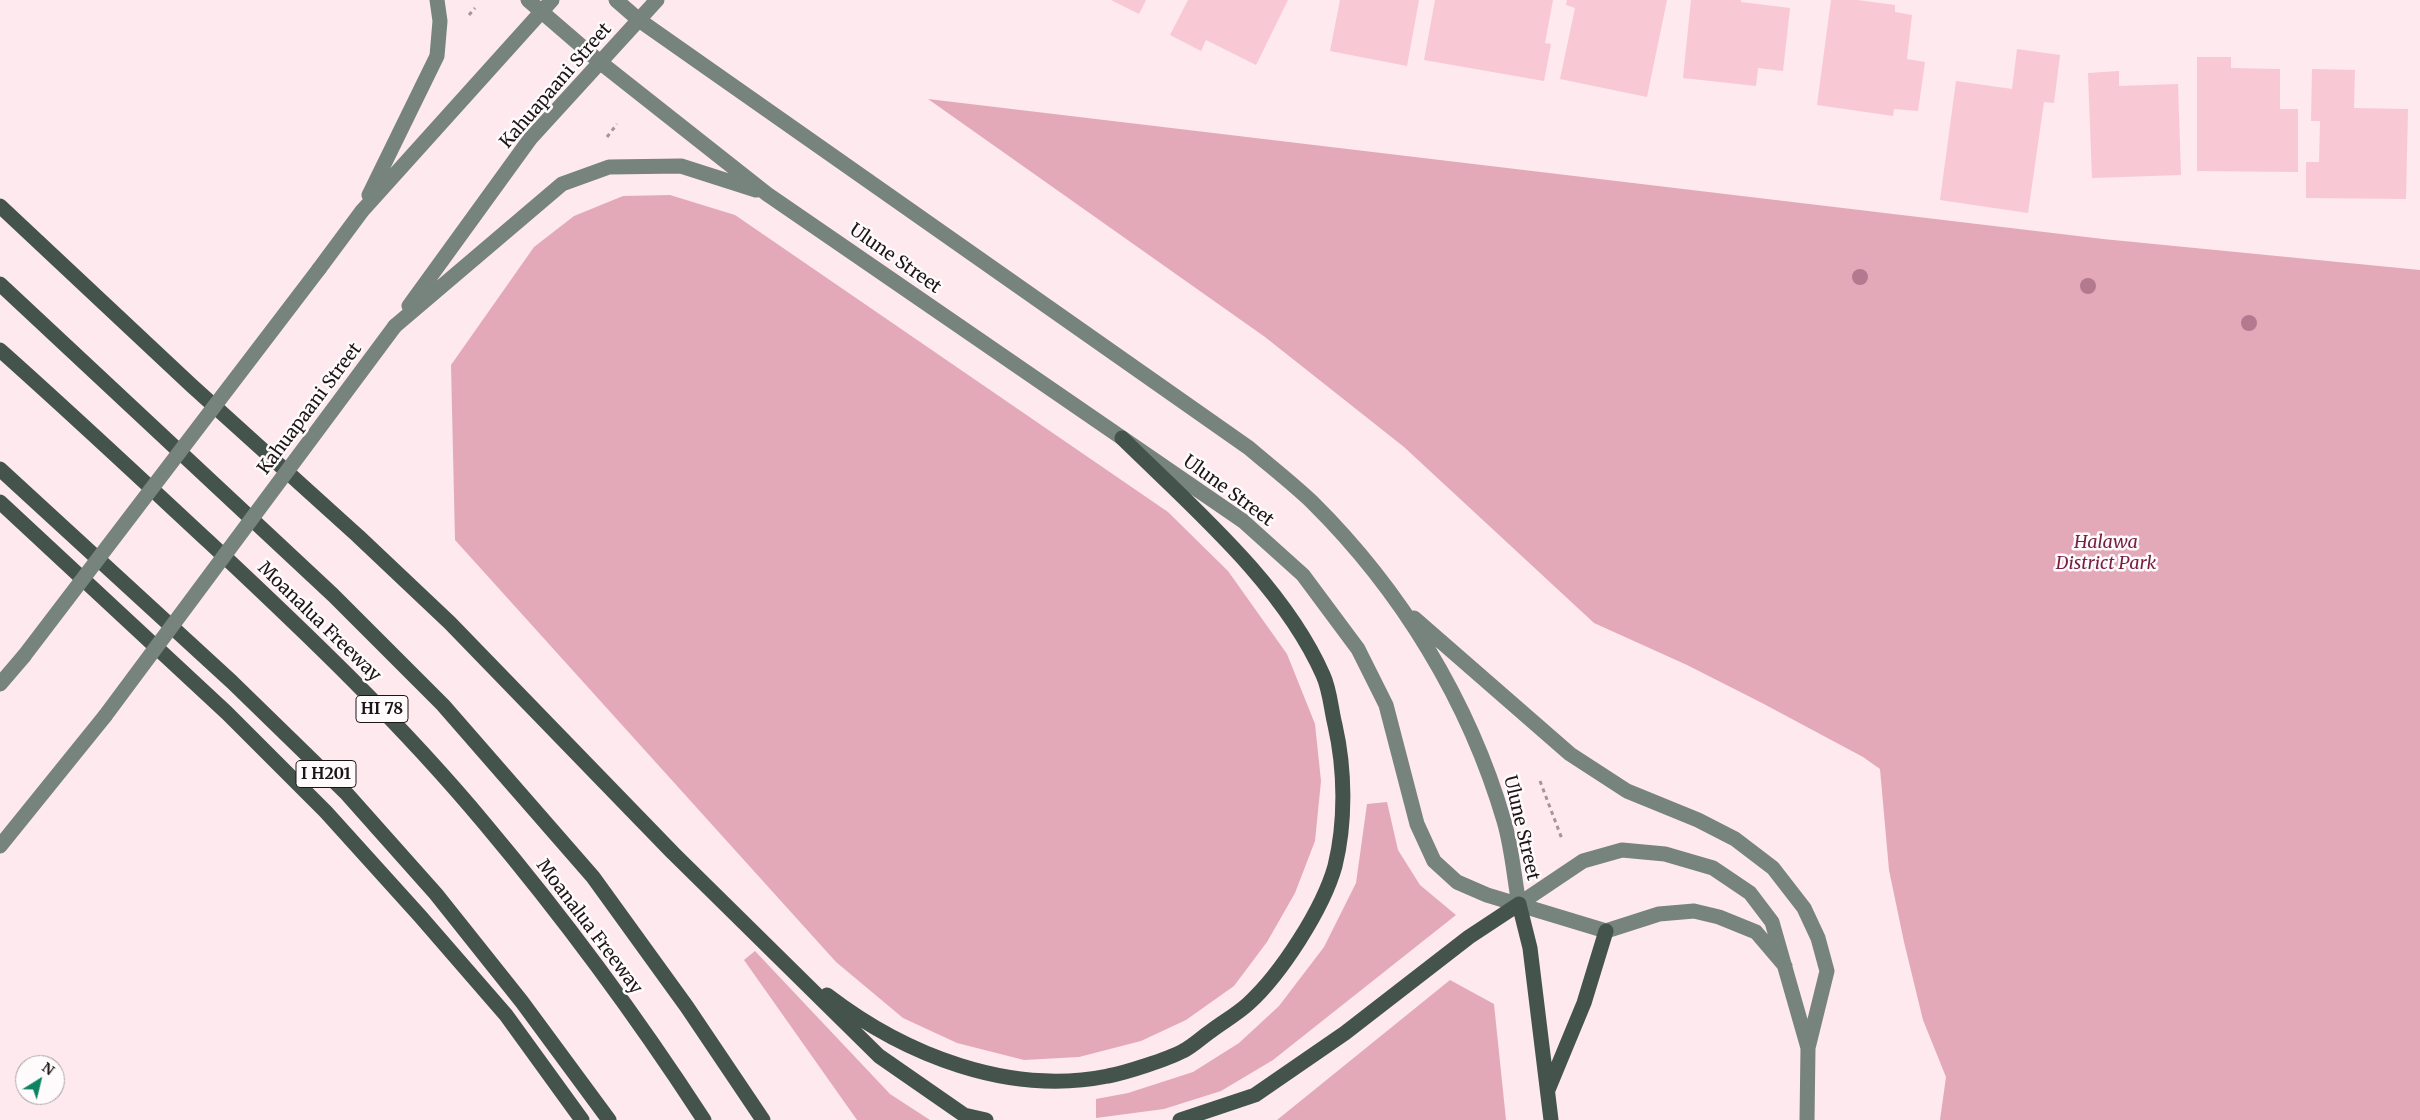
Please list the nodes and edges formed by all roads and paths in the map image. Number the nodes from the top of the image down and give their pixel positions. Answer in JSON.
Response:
{"nodes":[{"id":1,"x":437,"y":0,"type":"edge"},
{"id":2,"x":528,"y":0,"type":"edge"},
{"id":3,"x":552,"y":0,"type":"edge"},
{"id":4,"x":616,"y":0,"type":"edge"},
{"id":5,"x":656,"y":0,"type":"edge"},
{"id":6,"x":542,"y":12,"type":"junction"},
{"id":7,"x":640,"y":20,"type":"junction"},
{"id":8,"x":601,"y":63,"type":"junction"},
{"id":9,"x":767,"y":194,"type":"junction"},
{"id":10,"x":0,"y":206,"type":"edge"},
{"id":11,"x":362,"y":211,"type":"junction"},
{"id":12,"x":0,"y":284,"type":"edge"},
{"id":13,"x":395,"y":326,"type":"junction"},
{"id":14,"x":0,"y":350,"type":"edge"},
{"id":15,"x":1122,"y":438,"type":"junction"},
{"id":16,"x":0,"y":469,"type":"edge"},
{"id":17,"x":0,"y":502,"type":"edge"},
{"id":18,"x":1403,"y":608,"type":"junction"},
{"id":19,"x":0,"y":684,"type":"edge"},
{"id":20,"x":1540,"y":781,"type":"dead end"},
{"id":21,"x":0,"y":846,"type":"edge"},
{"id":22,"x":1564,"y":846,"type":"dead end"},
{"id":23,"x":1520,"y":904,"type":"junction"},
{"id":24,"x":1606,"y":931,"type":"junction"},
{"id":25,"x":767,"y":947,"type":"junction"},
{"id":26,"x":1785,"y":966,"type":"junction"},
{"id":27,"x":1808,"y":1048,"type":"junction"},
{"id":28,"x":1547,"y":1092,"type":"junction"},
{"id":29,"x":582,"y":1120,"type":"edge"},
{"id":30,"x":609,"y":1120,"type":"edge"},
{"id":31,"x":704,"y":1120,"type":"edge"},
{"id":32,"x":763,"y":1120,"type":"edge"},
{"id":33,"x":986,"y":1120,"type":"edge"},
{"id":34,"x":1180,"y":1120,"type":"edge"},
{"id":35,"x":1551,"y":1120,"type":"edge"},
{"id":36,"x":1807,"y":1120,"type":"edge"}],
"edges":[{"from":1,"to":11,"type":"main road"},
{"from":2,"to":6,"type":"main road","name":"Ulune Street"},
{"from":3,"to":6,"type":"main road"},
{"from":4,"to":7,"type":"main road","name":"Ulune Street"},
{"from":5,"to":7,"type":"main road","name":"Kahuapaani Street"},
{"from":6,"to":8,"type":"main road","name":"Ulune Street"},
{"from":6,"to":11,"type":"main road"},
{"from":7,"to":8,"type":"main road","name":"Kahuapaani Street"},
{"from":7,"to":18,"type":"main road","name":"Ulune Street"},
{"from":8,"to":9,"type":"main road","name":"Ulune Street"},
{"from":8,"to":13,"type":"main road","name":"Kahuapaani Street"},
{"from":9,"to":13,"type":"main road"},
{"from":9,"to":15,"type":"main road","name":"Ulune Street"},
{"from":10,"to":25,"type":"highway"},
{"from":11,"to":19,"type":"main road","bridge":true},
{"from":12,"to":32,"type":"highway"},
{"from":13,"to":21,"type":"main road","name":"Kahuapaani Street","bridge":true},
{"from":14,"to":31,"type":"highway","name":"Moanalua Freeway","number":"HI 78"},
{"from":15,"to":23,"type":"main road","name":"Ulune Street"},
{"from":15,"to":25,"type":"highway"},
{"from":16,"to":30,"type":"highway","number":"I H201"},
{"from":17,"to":29,"type":"highway"},
{"from":18,"to":23,"type":"main road","name":"Ulune Street"},
{"from":18,"to":27,"type":"main road"},
{"from":20,"to":22,"type":"path"},
{"from":23,"to":24,"type":"main road"},
{"from":23,"to":26,"type":"main road"},
{"from":23,"to":28,"type":"highway"},
{"from":23,"to":34,"type":"highway"},
{"from":24,"to":26,"type":"main road"},
{"from":24,"to":28,"type":"highway"},
{"from":25,"to":33,"type":"highway"},
{"from":26,"to":27,"type":"main road"},
{"from":27,"to":36,"type":"main road"},
{"from":28,"to":35,"type":"highway"}]}
